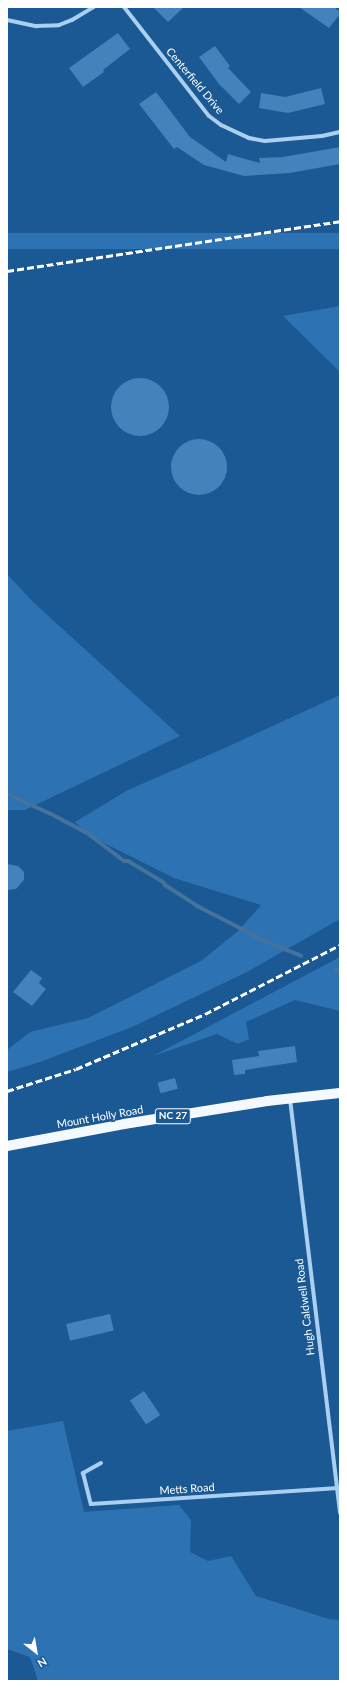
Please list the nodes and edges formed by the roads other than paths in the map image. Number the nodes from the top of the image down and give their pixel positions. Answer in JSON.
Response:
{"nodes":[{"id":1,"x":94,"y":7,"type":"edge"},
{"id":2,"x":124,"y":7,"type":"edge"},
{"id":3,"x":7,"y":20,"type":"edge"},
{"id":4,"x":340,"y":132,"type":"edge"},
{"id":5,"x":340,"y":1093,"type":"edge"},
{"id":6,"x":290,"y":1098,"type":"junction"},
{"id":7,"x":7,"y":1146,"type":"edge"},
{"id":8,"x":101,"y":1463,"type":"dead end"},
{"id":9,"x":338,"y":1488,"type":"junction"},
{"id":10,"x":340,"y":1513,"type":"edge"}],
"edges":[{"from":1,"to":3,"type":"street"},
{"from":2,"to":4,"type":"street","name":"Centerfield Drive"},
{"from":5,"to":6,"type":"main road","name":"Mount Holly Road","number":"NC 27"},
{"from":6,"to":7,"type":"main road","name":"Mount Holly Road","number":"NC 27"},
{"from":6,"to":9,"type":"street","name":"Hugh Caldwell Road"},
{"from":8,"to":9,"type":"street","name":"Metts Road"},
{"from":9,"to":10,"type":"street","name":"Hugh Caldwell Road"}]}
